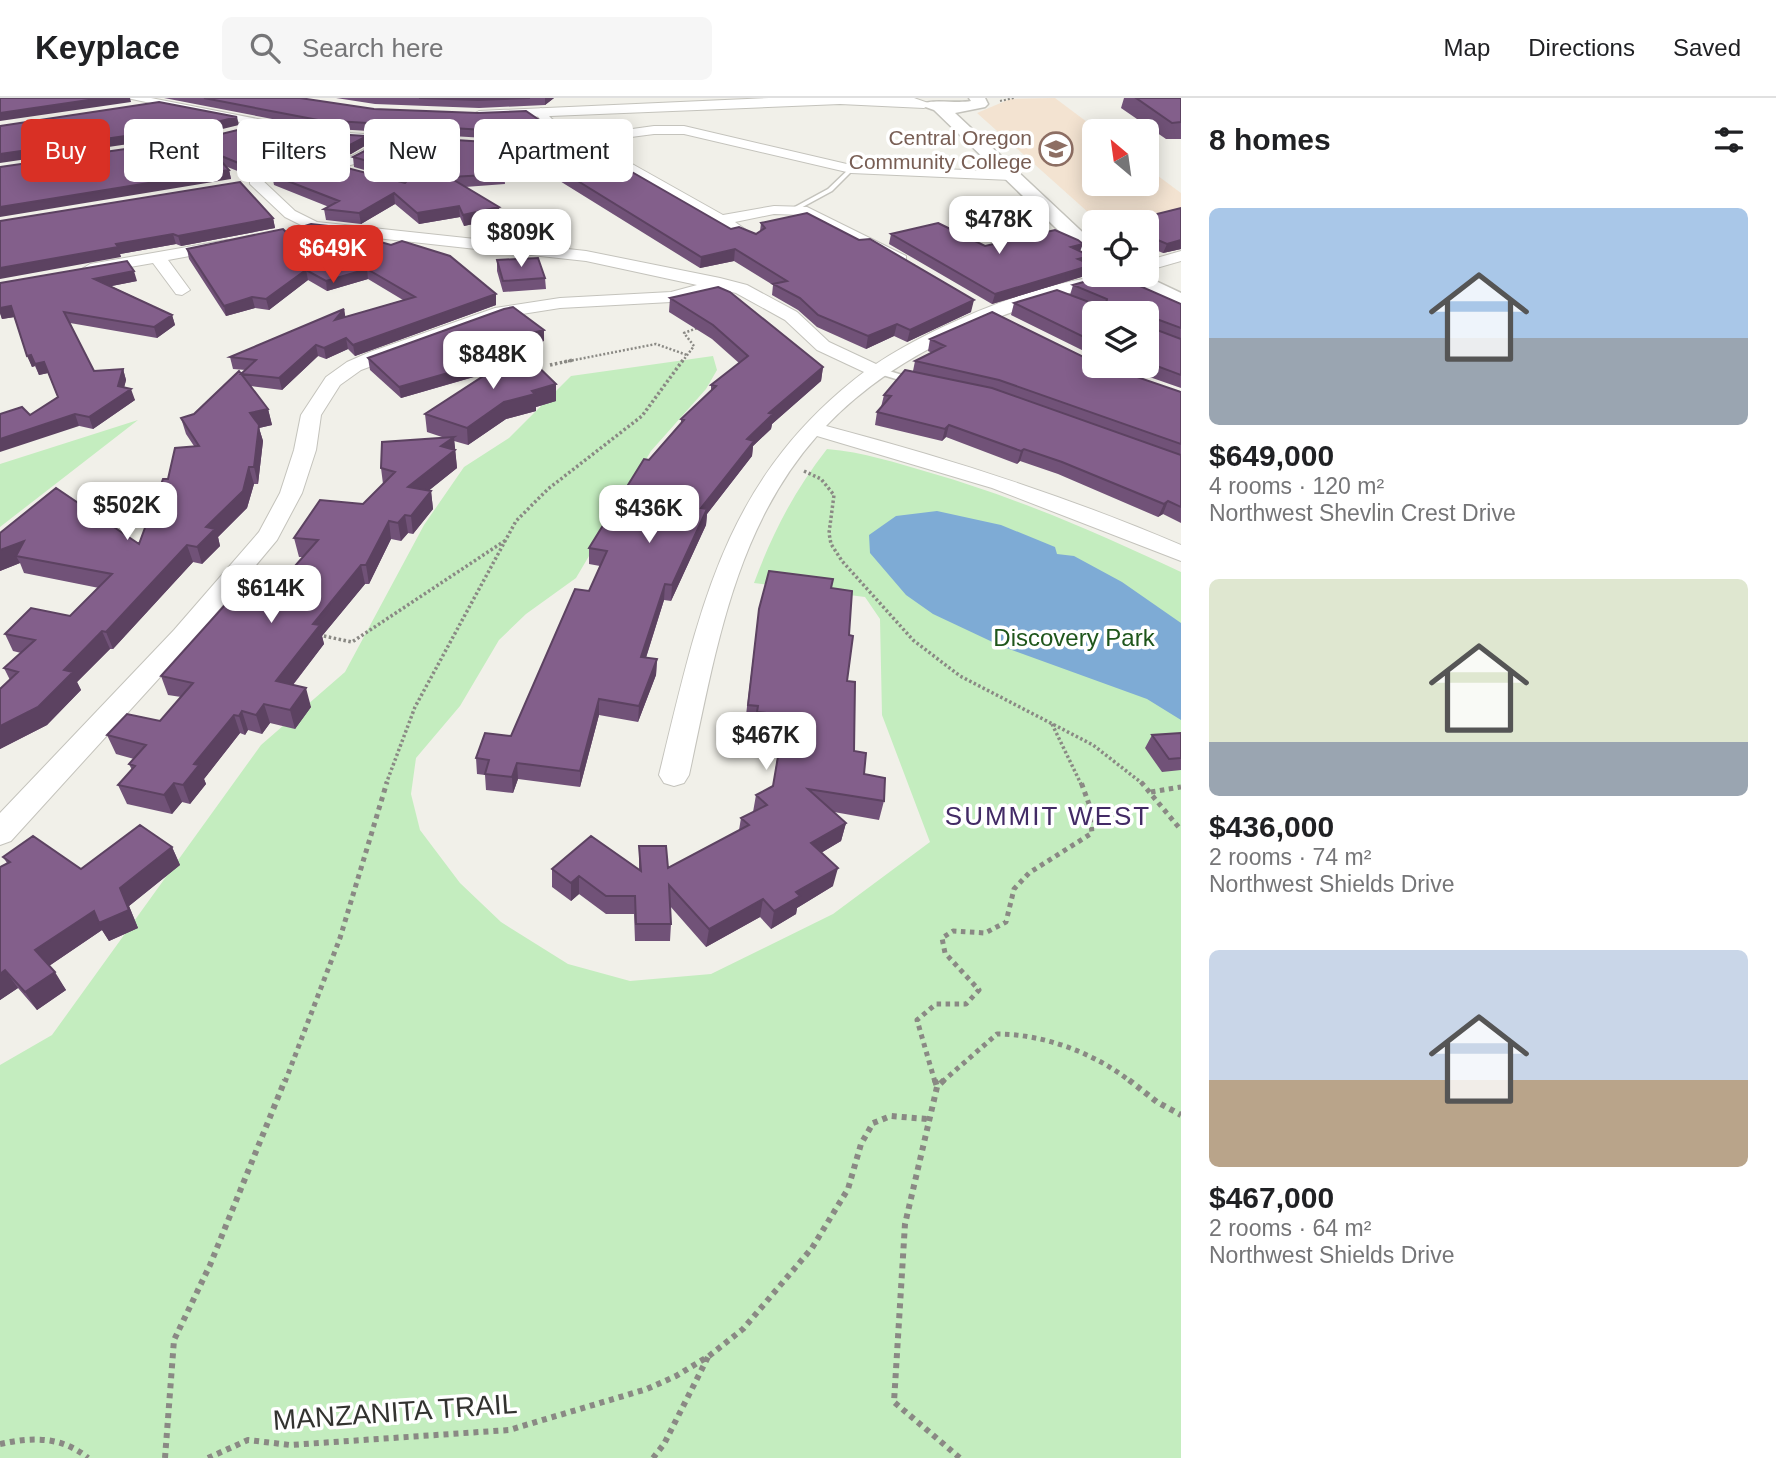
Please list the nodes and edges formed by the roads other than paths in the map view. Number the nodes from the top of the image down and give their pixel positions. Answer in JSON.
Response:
{"nodes":[{"id":1,"x":179,"y":98,"type":"edge"},
{"id":2,"x":869,"y":98,"type":"edge"},
{"id":3,"x":785,"y":102,"type":"junction"},
{"id":4,"x":983,"y":102,"type":"edge"},
{"id":5,"x":928,"y":103,"type":"edge"},
{"id":6,"x":130,"y":104,"type":"edge"},
{"id":7,"x":160,"y":104,"type":"junction"},
{"id":8,"x":541,"y":112,"type":"junction"},
{"id":9,"x":467,"y":115,"type":"edge"},
{"id":10,"x":546,"y":119,"type":"edge"},
{"id":11,"x":237,"y":121,"type":"edge"},
{"id":12,"x":633,"y":133,"type":"edge"},
{"id":13,"x":851,"y":169,"type":"junction"},
{"id":14,"x":633,"y":170,"type":"edge"},
{"id":15,"x":1011,"y":176,"type":"junction"},
{"id":16,"x":253,"y":182,"type":"edge"},
{"id":17,"x":795,"y":209,"type":"junction"},
{"id":18,"x":722,"y":220,"type":"junction"},
{"id":19,"x":1082,"y":223,"type":"edge"},
{"id":20,"x":313,"y":226,"type":"junction"},
{"id":21,"x":286,"y":234,"type":"edge"},
{"id":22,"x":753,"y":238,"type":"edge"},
{"id":23,"x":248,"y":242,"type":"edge"},
{"id":24,"x":1082,"y":243,"type":"edge"},
{"id":25,"x":1181,"y":256,"type":"edge"},
{"id":26,"x":158,"y":257,"type":"junction"},
{"id":27,"x":1159,"y":262,"type":"edge"},
{"id":28,"x":909,"y":265,"type":"edge"},
{"id":29,"x":72,"y":272,"type":"edge"},
{"id":30,"x":1159,"y":279,"type":"edge"},
{"id":31,"x":714,"y":282,"type":"junction"},
{"id":32,"x":1083,"y":287,"type":"edge"},
{"id":33,"x":1152,"y":287,"type":"edge"},
{"id":34,"x":182,"y":290,"type":"dead end"},
{"id":35,"x":1181,"y":290,"type":"edge"},
{"id":36,"x":1181,"y":301,"type":"edge"},
{"id":37,"x":972,"y":303,"type":"edge"},
{"id":38,"x":989,"y":313,"type":"junction"},
{"id":39,"x":1010,"y":325,"type":"edge"},
{"id":40,"x":879,"y":371,"type":"junction"},
{"id":41,"x":927,"y":384,"type":"edge"},
{"id":42,"x":813,"y":429,"type":"junction"},
{"id":43,"x":1181,"y":554,"type":"edge"},
{"id":44,"x":674,"y":775,"type":"dead end"},
{"id":45,"x":0,"y":833,"type":"edge"}],
"edges":[{"from":1,"to":7,"type":"street"},
{"from":2,"to":3,"type":"street"},
{"from":3,"to":5,"type":"street"},
{"from":3,"to":8,"type":"street"},
{"from":4,"to":5,"type":"main road"},
{"from":4,"to":19,"type":"main road"},
{"from":5,"to":15,"type":"main road"},
{"from":6,"to":7,"type":"street"},
{"from":7,"to":11,"type":"street"},
{"from":8,"to":9,"type":"street"},
{"from":8,"to":10,"type":"street"},
{"from":12,"to":13,"type":"street"},
{"from":13,"to":15,"type":"street"},
{"from":13,"to":17,"type":"lane"},
{"from":14,"to":18,"type":"street"},
{"from":15,"to":24,"type":"main road"},
{"from":16,"to":20,"type":"street"},
{"from":17,"to":18,"type":"street"},
{"from":17,"to":28,"type":"street"},
{"from":18,"to":22,"type":"street"},
{"from":20,"to":21,"type":"street"},
{"from":20,"to":31,"type":"street"},
{"from":23,"to":26,"type":"street"},
{"from":25,"to":27,"type":"street"},
{"from":26,"to":29,"type":"street"},
{"from":26,"to":34,"type":"street"},
{"from":30,"to":35,"type":"main road"},
{"from":31,"to":40,"type":"street"},
{"from":31,"to":45,"type":"street"},
{"from":32,"to":38,"type":"street"},
{"from":33,"to":36,"type":"main road"},
{"from":37,"to":38,"type":"street"},
{"from":38,"to":39,"type":"street"},
{"from":38,"to":40,"type":"street"},
{"from":40,"to":41,"type":"lane"},
{"from":40,"to":42,"type":"street"},
{"from":42,"to":43,"type":"street"},
{"from":42,"to":44,"type":"street"}]}
